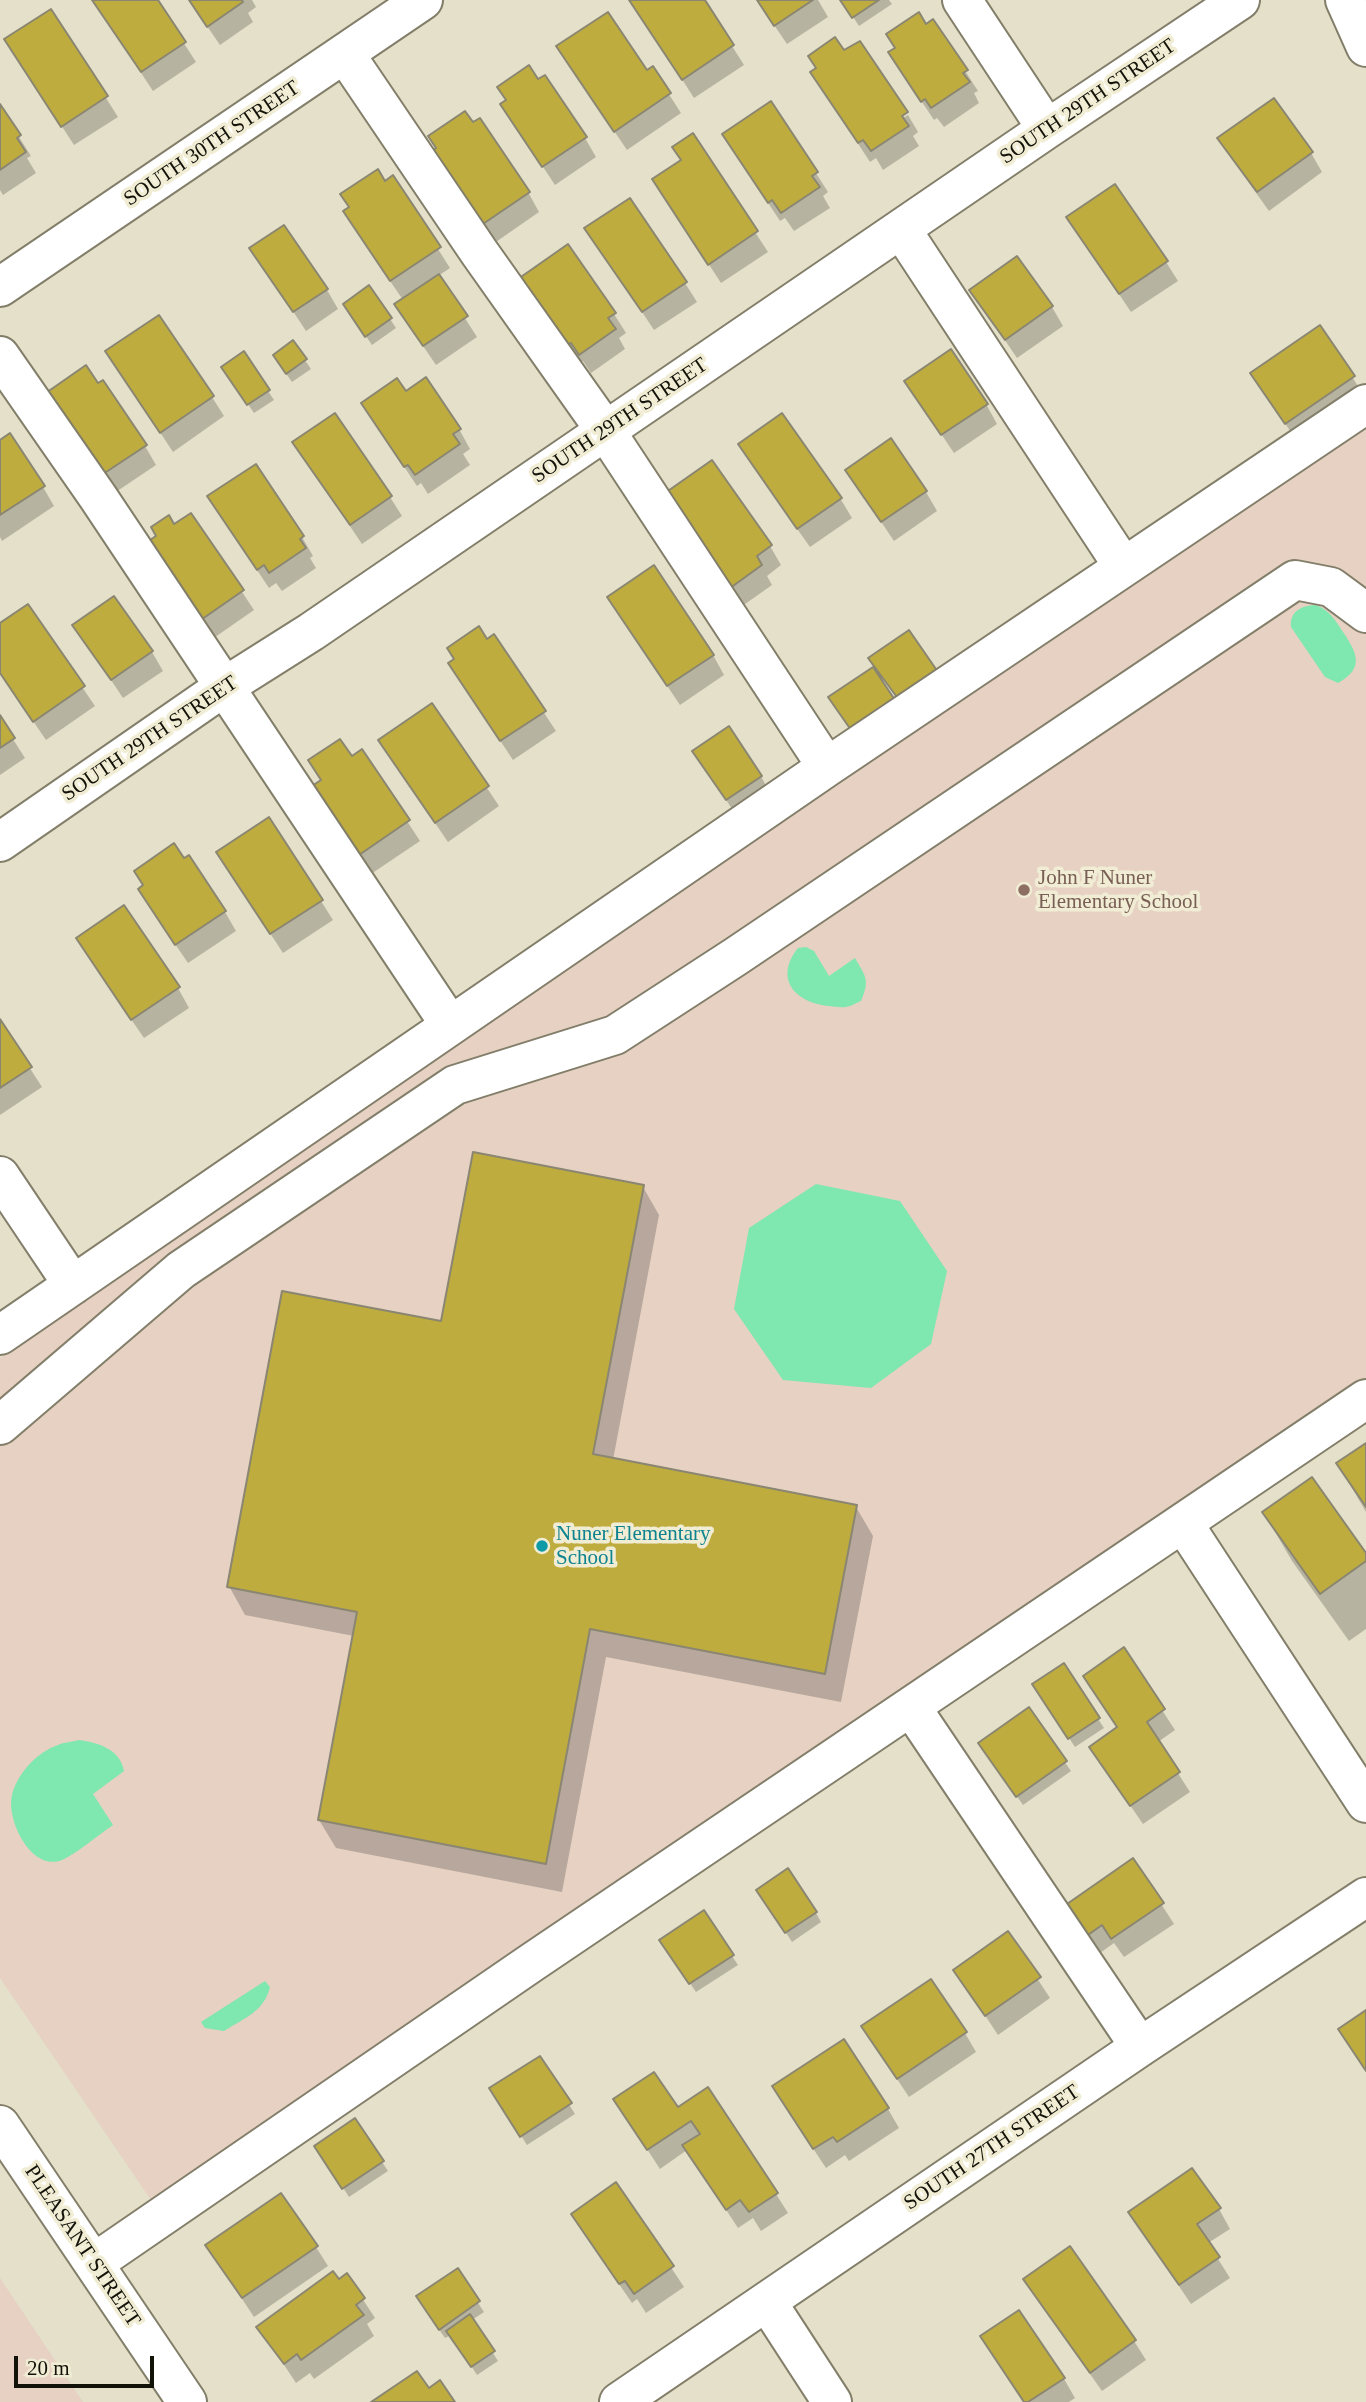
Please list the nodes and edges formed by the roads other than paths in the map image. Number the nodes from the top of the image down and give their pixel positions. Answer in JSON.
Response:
{"nodes":[{"id":1,"x":423,"y":0,"type":"edge"},
{"id":2,"x":962,"y":0,"type":"edge"},
{"id":3,"x":1240,"y":0,"type":"edge"},
{"id":4,"x":1345,"y":0,"type":"edge"},
{"id":5,"x":1366,"y":47,"type":"edge"},
{"id":6,"x":345,"y":54,"type":"junction"},
{"id":7,"x":1047,"y":129,"type":"junction"},
{"id":8,"x":901,"y":229,"type":"junction"},
{"id":9,"x":0,"y":287,"type":"edge"},
{"id":10,"x":0,"y":356,"type":"edge"},
{"id":11,"x":1366,"y":404,"type":"edge"},
{"id":12,"x":605,"y":430,"type":"junction"},
{"id":13,"x":1123,"y":566,"type":"junction"},
{"id":14,"x":1366,"y":613,"type":"edge"},
{"id":15,"x":225,"y":687,"type":"junction"},
{"id":16,"x":827,"y":767,"type":"junction"},
{"id":17,"x":0,"y":842,"type":"edge"},
{"id":18,"x":450,"y":1025,"type":"junction"},
{"id":19,"x":0,"y":1176,"type":"edge"},
{"id":20,"x":73,"y":1285,"type":"junction"},
{"id":21,"x":0,"y":1335,"type":"edge"},
{"id":22,"x":1366,"y":1399,"type":"edge"},
{"id":23,"x":0,"y":1425,"type":"edge"},
{"id":24,"x":1183,"y":1523,"type":"junction"},
{"id":25,"x":911,"y":1707,"type":"junction"},
{"id":26,"x":1366,"y":1803,"type":"edge"},
{"id":27,"x":1366,"y":1897,"type":"edge"},
{"id":28,"x":1140,"y":2047,"type":"junction"},
{"id":29,"x":0,"y":2125,"type":"edge"},
{"id":30,"x":94,"y":2263,"type":"junction"},
{"id":31,"x":766,"y":2302,"type":"junction"},
{"id":32,"x":187,"y":2402,"type":"edge"},
{"id":33,"x":619,"y":2402,"type":"edge"},
{"id":34,"x":832,"y":2402,"type":"edge"}],
"edges":[{"from":1,"to":6,"type":"street","name":"SOUTH 30TH STREET"},
{"from":2,"to":7,"type":"street"},
{"from":3,"to":7,"type":"street","name":"SOUTH 29TH STREET"},
{"from":4,"to":5,"type":"street"},
{"from":6,"to":9,"type":"street","name":"SOUTH 30TH STREET"},
{"from":6,"to":12,"type":"street"},
{"from":7,"to":8,"type":"street","name":"SOUTH 29TH STREET"},
{"from":8,"to":12,"type":"street","name":"SOUTH 29TH STREET"},
{"from":8,"to":13,"type":"street"},
{"from":10,"to":15,"type":"street"},
{"from":11,"to":13,"type":"street"},
{"from":12,"to":15,"type":"street","name":"SOUTH 29TH STREET"},
{"from":12,"to":16,"type":"street"},
{"from":13,"to":16,"type":"street"},
{"from":14,"to":23,"type":"street"},
{"from":15,"to":17,"type":"street","name":"SOUTH 29TH STREET"},
{"from":15,"to":18,"type":"street"},
{"from":16,"to":18,"type":"street"},
{"from":18,"to":20,"type":"street"},
{"from":19,"to":20,"type":"street"},
{"from":20,"to":21,"type":"street"},
{"from":22,"to":24,"type":"street"},
{"from":24,"to":25,"type":"street"},
{"from":24,"to":26,"type":"street"},
{"from":25,"to":28,"type":"street"},
{"from":25,"to":30,"type":"street"},
{"from":27,"to":28,"type":"street","name":"SOUTH 27TH STREET"},
{"from":28,"to":31,"type":"street","name":"SOUTH 27TH STREET"},
{"from":29,"to":30,"type":"street","name":"PLEASANT STREET"},
{"from":30,"to":32,"type":"street","name":"PLEASANT STREET"},
{"from":31,"to":33,"type":"street","name":"SOUTH 27TH STREET"},
{"from":31,"to":34,"type":"street"}]}
